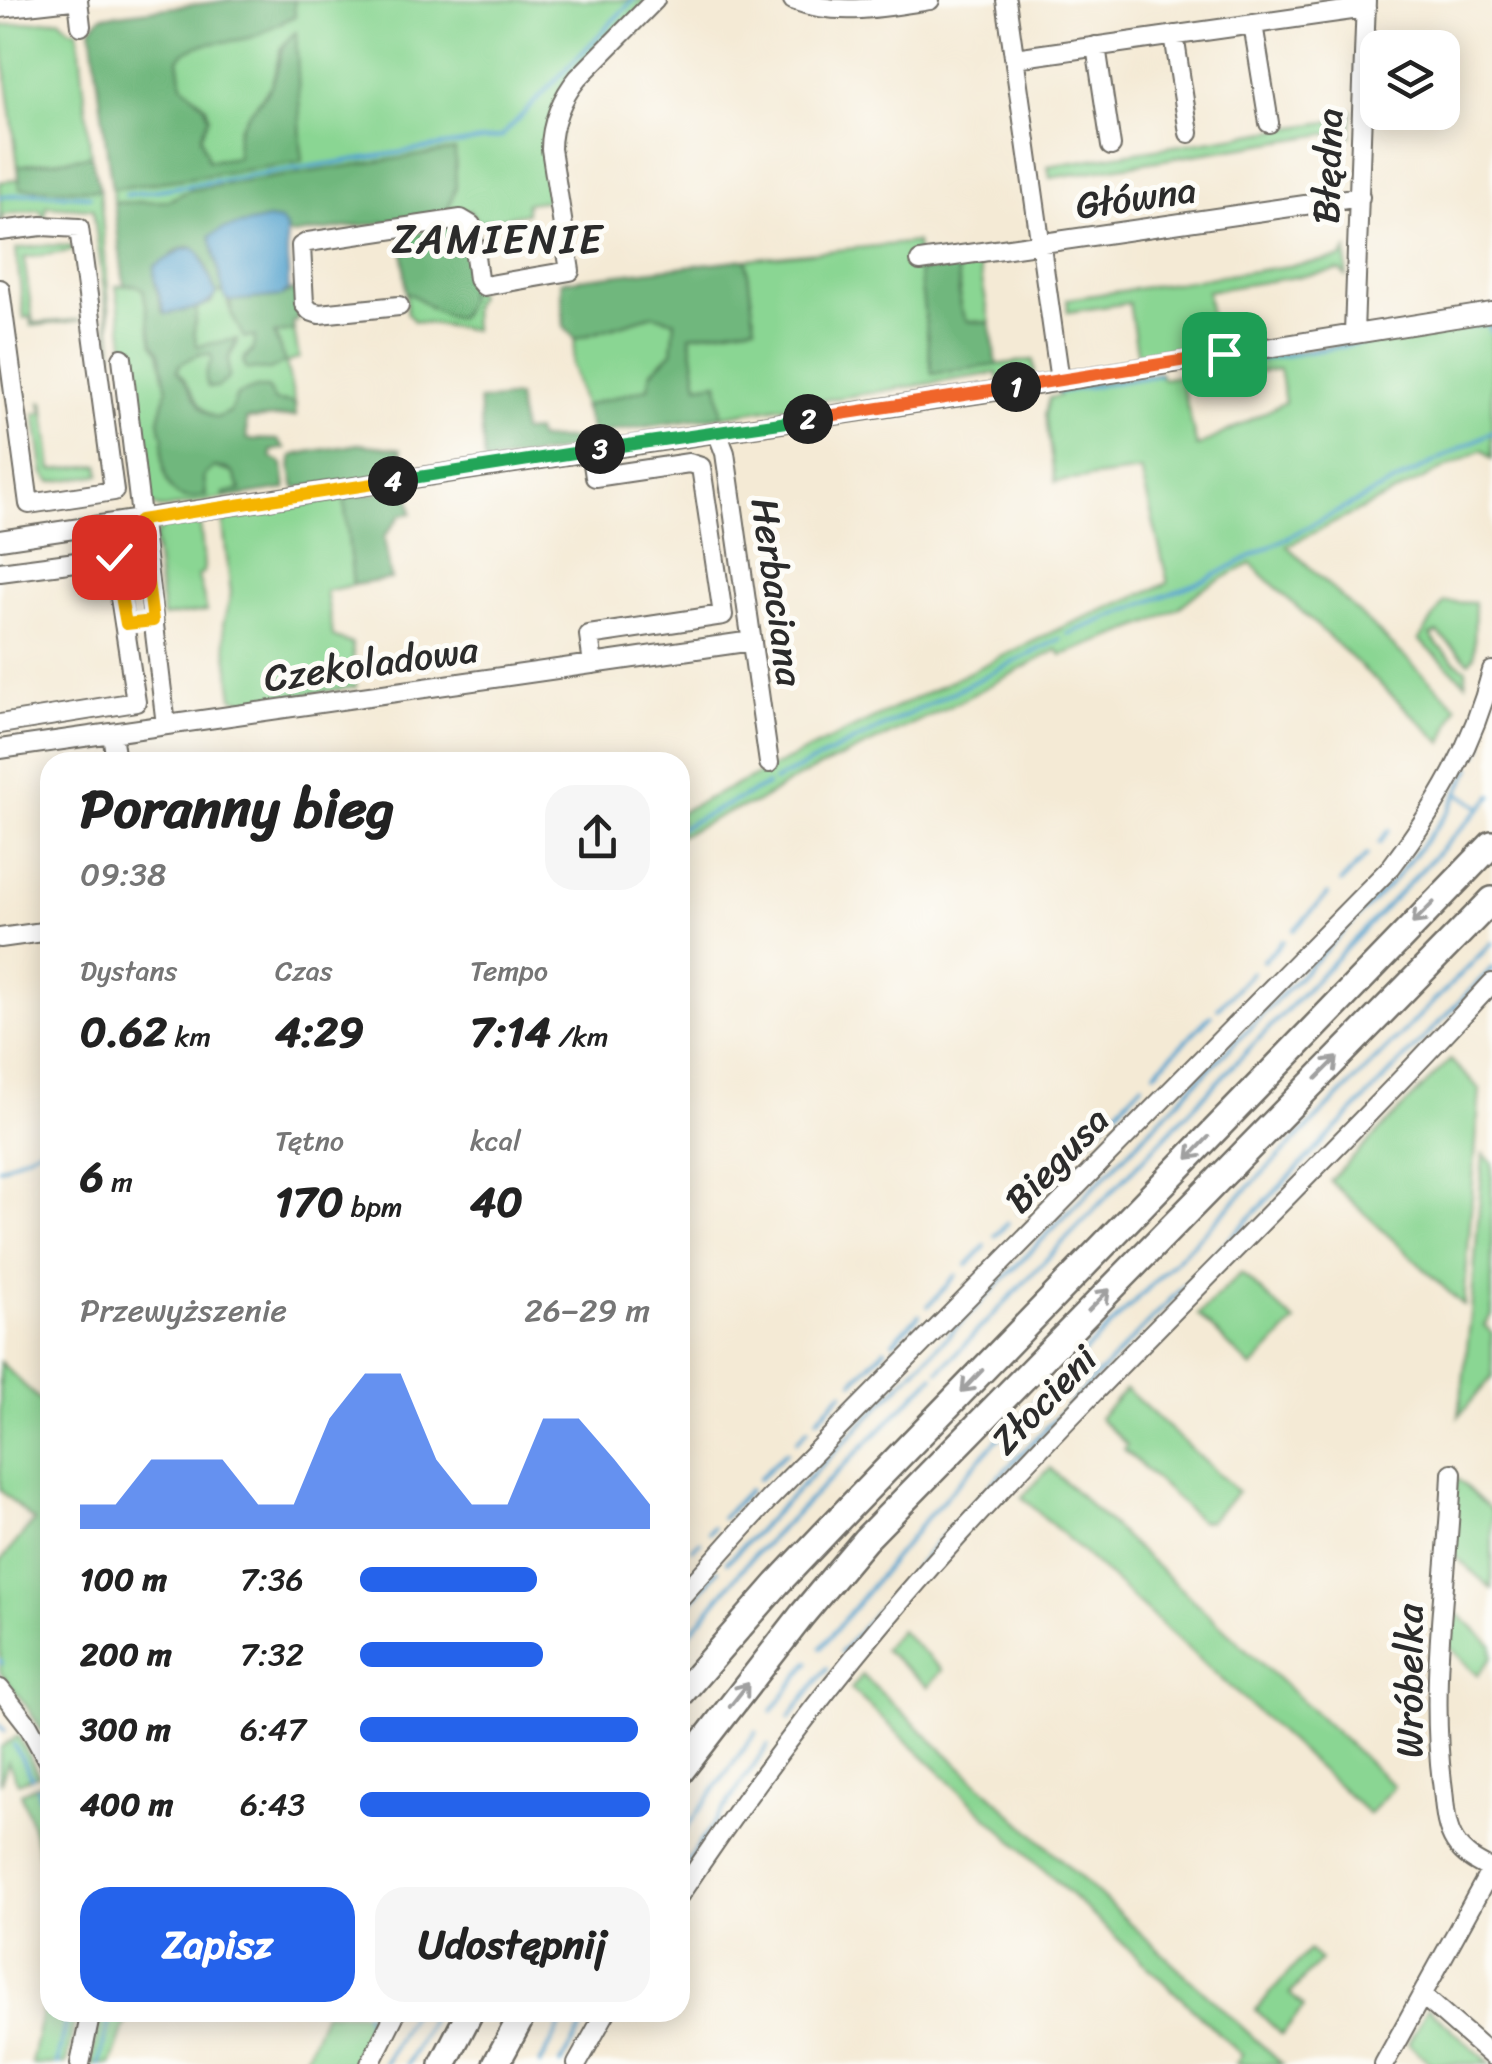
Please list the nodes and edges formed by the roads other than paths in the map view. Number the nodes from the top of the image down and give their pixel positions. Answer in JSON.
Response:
{"nodes":[{"id":1,"x":75,"y":0,"type":"edge"},
{"id":2,"x":655,"y":0,"type":"edge"},
{"id":3,"x":793,"y":0,"type":"edge"},
{"id":4,"x":930,"y":0,"type":"edge"},
{"id":5,"x":1006,"y":0,"type":"edge"},
{"id":6,"x":1366,"y":4,"type":"edge"},
{"id":7,"x":0,"y":8,"type":"edge"},
{"id":8,"x":1254,"y":24,"type":"junction"},
{"id":9,"x":81,"y":26,"type":"dead end"},
{"id":10,"x":1174,"y":34,"type":"junction"},
{"id":11,"x":1096,"y":46,"type":"junction"},
{"id":12,"x":1015,"y":58,"type":"junction"},
{"id":13,"x":1269,"y":122,"type":"dead end"},
{"id":14,"x":1189,"y":133,"type":"dead end"},
{"id":15,"x":1111,"y":146,"type":"dead end"},
{"id":16,"x":1360,"y":197,"type":"junction"},
{"id":17,"x":0,"y":231,"type":"edge"},
{"id":18,"x":1042,"y":244,"type":"junction"},
{"id":19,"x":920,"y":261,"type":"dead end"},
{"id":20,"x":0,"y":289,"type":"edge"},
{"id":21,"x":399,"y":306,"type":"dead end"},
{"id":22,"x":1492,"y":312,"type":"edge"},
{"id":23,"x":1354,"y":334,"type":"junction"},
{"id":24,"x":110,"y":360,"type":"junction"},
{"id":25,"x":1060,"y":381,"type":"junction"},
{"id":26,"x":717,"y":432,"type":"junction"},
{"id":27,"x":592,"y":450,"type":"junction"},
{"id":28,"x":29,"y":504,"type":"junction"},
{"id":29,"x":140,"y":520,"type":"junction"},
{"id":30,"x":34,"y":535,"type":"junction"},
{"id":31,"x":0,"y":540,"type":"edge"},
{"id":32,"x":0,"y":572,"type":"edge"},
{"id":33,"x":153,"y":621,"type":"junction"},
{"id":34,"x":674,"y":622,"type":"junction"},
{"id":35,"x":126,"y":624,"type":"junction"},
{"id":36,"x":752,"y":641,"type":"junction"},
{"id":37,"x":679,"y":652,"type":"junction"},
{"id":38,"x":593,"y":664,"type":"junction"},
{"id":39,"x":1492,"y":671,"type":"edge"},
{"id":40,"x":94,"y":710,"type":"junction"},
{"id":41,"x":0,"y":724,"type":"edge"},
{"id":42,"x":166,"y":726,"type":"junction"},
{"id":43,"x":105,"y":734,"type":"junction"},
{"id":44,"x":0,"y":749,"type":"edge"},
{"id":45,"x":112,"y":752,"type":"edge"},
{"id":46,"x":769,"y":762,"type":"dead end"},
{"id":47,"x":1492,"y":844,"type":"edge"},
{"id":48,"x":1492,"y":900,"type":"edge"},
{"id":49,"x":40,"y":933,"type":"edge"},
{"id":50,"x":0,"y":938,"type":"edge"},
{"id":51,"x":1492,"y":984,"type":"edge"},
{"id":52,"x":1452,"y":1474,"type":"dead end"},
{"id":53,"x":690,"y":1587,"type":"edge"},
{"id":54,"x":690,"y":1684,"type":"edge"},
{"id":55,"x":0,"y":1688,"type":"edge"},
{"id":56,"x":40,"y":1747,"type":"edge"},
{"id":57,"x":690,"y":1759,"type":"edge"},
{"id":58,"x":1492,"y":1869,"type":"edge"},
{"id":59,"x":690,"y":1880,"type":"edge"},
{"id":60,"x":1422,"y":1995,"type":"junction"},
{"id":61,"x":89,"y":2022,"type":"edge"},
{"id":62,"x":391,"y":2022,"type":"edge"},
{"id":63,"x":465,"y":2022,"type":"edge"},
{"id":64,"x":519,"y":2022,"type":"edge"},
{"id":65,"x":600,"y":2022,"type":"edge"},
{"id":66,"x":1492,"y":2056,"type":"edge"},
{"id":67,"x":80,"y":2064,"type":"edge"},
{"id":68,"x":370,"y":2064,"type":"edge"},
{"id":69,"x":444,"y":2064,"type":"edge"},
{"id":70,"x":496,"y":2064,"type":"edge"},
{"id":71,"x":577,"y":2064,"type":"edge"},
{"id":72,"x":1384,"y":2064,"type":"edge"}],
"edges":[{"from":1,"to":7,"type":"street"},
{"from":1,"to":9,"type":"street"},
{"from":2,"to":21,"type":"street"},
{"from":3,"to":4,"type":"street"},
{"from":5,"to":12,"type":"street"},
{"from":6,"to":8,"type":"street"},
{"from":6,"to":16,"type":"street","name":"Błędna"},
{"from":8,"to":10,"type":"street"},
{"from":8,"to":13,"type":"street"},
{"from":10,"to":11,"type":"street"},
{"from":10,"to":14,"type":"street"},
{"from":11,"to":12,"type":"street"},
{"from":11,"to":15,"type":"street"},
{"from":12,"to":18,"type":"street"},
{"from":16,"to":18,"type":"street","name":"Główna"},
{"from":16,"to":23,"type":"street","name":"Błędna"},
{"from":17,"to":24,"type":"street"},
{"from":18,"to":19,"type":"street","name":"Główna"},
{"from":18,"to":25,"type":"street"},
{"from":20,"to":28,"type":"street"},
{"from":22,"to":23,"type":"street"},
{"from":23,"to":25,"type":"street"},
{"from":24,"to":28,"type":"street"},
{"from":24,"to":29,"type":"street"},
{"from":25,"to":26,"type":"street"},
{"from":26,"to":27,"type":"street"},
{"from":26,"to":36,"type":"street","name":"Herbaciana"},
{"from":27,"to":29,"type":"street"},
{"from":27,"to":34,"type":"street"},
{"from":28,"to":30,"type":"street"},
{"from":29,"to":30,"type":"street"},
{"from":29,"to":33,"type":"street"},
{"from":30,"to":31,"type":"street"},
{"from":32,"to":35,"type":"street"},
{"from":33,"to":35,"type":"street"},
{"from":33,"to":42,"type":"street"},
{"from":34,"to":37,"type":"street"},
{"from":34,"to":38,"type":"street"},
{"from":35,"to":40,"type":"street"},
{"from":36,"to":37,"type":"street","name":"Czekoladowa"},
{"from":36,"to":46,"type":"street","name":"Herbaciana"},
{"from":37,"to":38,"type":"street","name":"Czekoladowa"},
{"from":38,"to":42,"type":"street","name":"Czekoladowa"},
{"from":39,"to":53,"type":"street","name":"Biegusa"},
{"from":40,"to":41,"type":"street"},
{"from":40,"to":43,"type":"street"},
{"from":42,"to":43,"type":"street","name":"Czekoladowa"},
{"from":43,"to":44,"type":"street","name":"Czekoladowa"},
{"from":43,"to":45,"type":"street"},
{"from":47,"to":54,"type":"highway","one_way":true},
{"from":57,"to":48,"type":"highway","one_way":true},
{"from":49,"to":50,"type":"street"},
{"from":51,"to":59,"type":"street","name":"Złocieni"},
{"from":52,"to":58,"type":"street","name":"Wróbelka"},
{"from":55,"to":56,"type":"street"},
{"from":58,"to":60,"type":"street"},
{"from":60,"to":66,"type":"street"},
{"from":60,"to":72,"type":"street"},
{"from":61,"to":67,"type":"street"},
{"from":62,"to":68,"type":"street"},
{"from":63,"to":69,"type":"highway"},
{"from":64,"to":70,"type":"highway"},
{"from":65,"to":71,"type":"street"}]}
